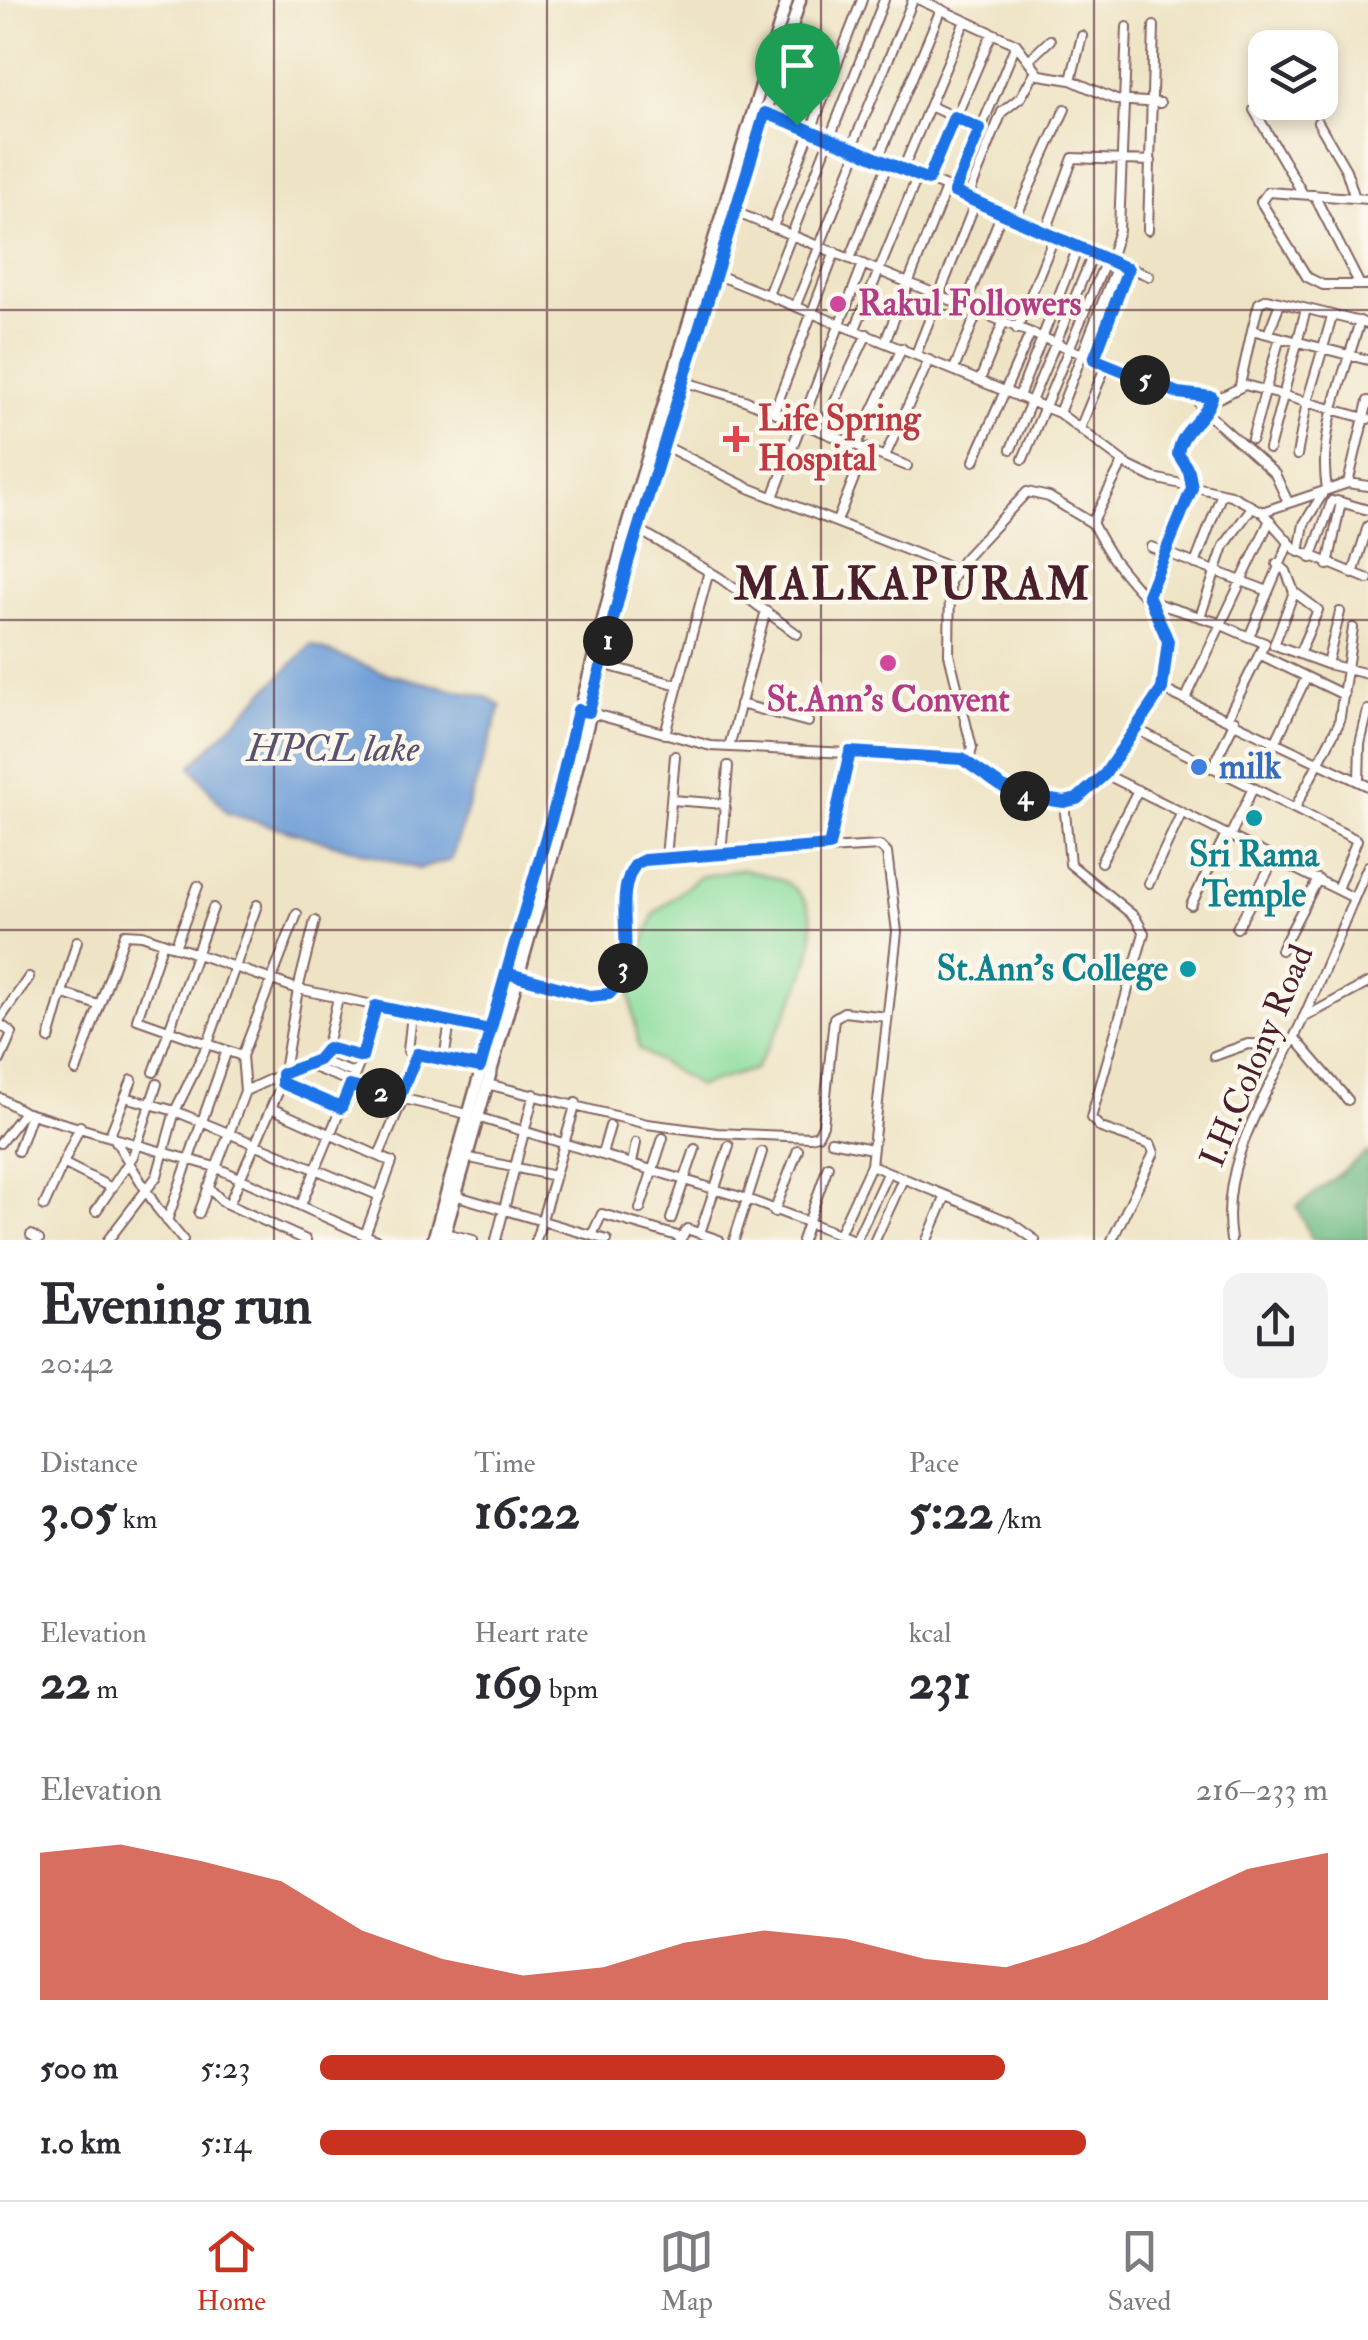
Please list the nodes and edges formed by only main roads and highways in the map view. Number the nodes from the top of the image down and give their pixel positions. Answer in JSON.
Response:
{"nodes":[{"id":1,"x":787,"y":0,"type":"edge"},
{"id":2,"x":800,"y":0,"type":"edge"},
{"id":3,"x":708,"y":271,"type":"junction"},
{"id":4,"x":608,"y":619,"type":"junction"},
{"id":5,"x":584,"y":711,"type":"junction"},
{"id":6,"x":512,"y":975,"type":"junction"},
{"id":7,"x":472,"y":1115,"type":"junction"},
{"id":8,"x":444,"y":1237,"type":"edge"},
{"id":9,"x":433,"y":1240,"type":"edge"}],
"edges":[{"from":1,"to":3,"type":"main road"},
{"from":2,"to":3,"type":"main road"},
{"from":3,"to":4,"type":"main road"},
{"from":3,"to":4,"type":"main road"},
{"from":4,"to":5,"type":"main road"},
{"from":4,"to":5,"type":"main road"},
{"from":5,"to":6,"type":"main road"},
{"from":6,"to":7,"type":"main road"},
{"from":6,"to":7,"type":"main road"},
{"from":7,"to":8,"type":"main road"},
{"from":7,"to":9,"type":"main road"}]}
